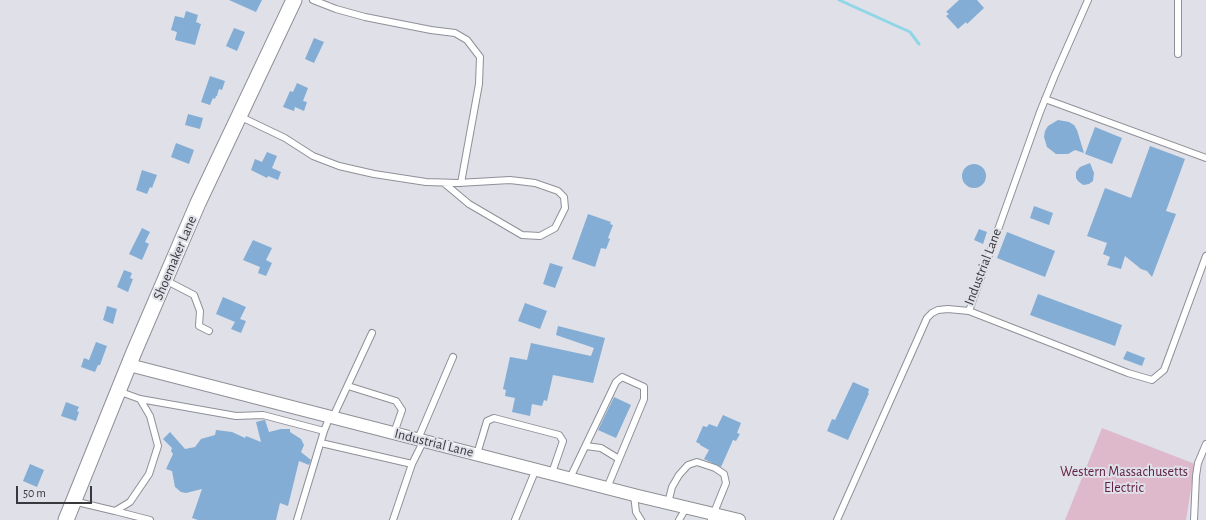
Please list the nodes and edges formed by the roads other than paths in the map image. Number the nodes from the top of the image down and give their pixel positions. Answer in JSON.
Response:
{"nodes":[{"id":1,"x":294,"y":0,"type":"edge"},
{"id":2,"x":313,"y":0,"type":"edge"},
{"id":3,"x":1088,"y":0,"type":"edge"},
{"id":4,"x":1178,"y":0,"type":"edge"},
{"id":5,"x":1178,"y":54,"type":"dead end"},
{"id":6,"x":1045,"y":99,"type":"junction"},
{"id":7,"x":239,"y":116,"type":"junction"},
{"id":8,"x":1206,"y":158,"type":"edge"},
{"id":9,"x":461,"y":182,"type":"junction"},
{"id":10,"x":444,"y":183,"type":"junction"},
{"id":11,"x":1206,"y":256,"type":"edge"},
{"id":12,"x":165,"y":280,"type":"junction"},
{"id":13,"x":969,"y":311,"type":"junction"},
{"id":14,"x":209,"y":331,"type":"dead end"},
{"id":15,"x":372,"y":333,"type":"dead end"},
{"id":16,"x":453,"y":357,"type":"dead end"},
{"id":17,"x":129,"y":365,"type":"junction"},
{"id":18,"x":348,"y":386,"type":"junction"},
{"id":19,"x":118,"y":391,"type":"junction"},
{"id":20,"x":140,"y":398,"type":"junction"},
{"id":21,"x":331,"y":416,"type":"junction"},
{"id":22,"x":324,"y":431,"type":"junction"},
{"id":23,"x":394,"y":433,"type":"junction"},
{"id":24,"x":421,"y":440,"type":"junction"},
{"id":25,"x":321,"y":443,"type":"junction"},
{"id":26,"x":1206,"y":444,"type":"edge"},
{"id":27,"x":586,"y":446,"type":"junction"},
{"id":28,"x":477,"y":454,"type":"junction"},
{"id":29,"x":619,"y":458,"type":"junction"},
{"id":30,"x":412,"y":464,"type":"junction"},
{"id":31,"x":536,"y":469,"type":"junction"},
{"id":32,"x":552,"y":474,"type":"junction"},
{"id":33,"x":570,"y":478,"type":"junction"},
{"id":34,"x":607,"y":488,"type":"junction"},
{"id":35,"x":634,"y":495,"type":"junction"},
{"id":36,"x":73,"y":501,"type":"junction"},
{"id":37,"x":668,"y":503,"type":"junction"},
{"id":38,"x":686,"y":508,"type":"junction"},
{"id":39,"x":115,"y":511,"type":"junction"},
{"id":40,"x":712,"y":517,"type":"edge"},
{"id":41,"x":66,"y":520,"type":"edge"},
{"id":42,"x":150,"y":520,"type":"edge"},
{"id":43,"x":297,"y":520,"type":"edge"},
{"id":44,"x":393,"y":520,"type":"edge"},
{"id":45,"x":515,"y":520,"type":"edge"},
{"id":46,"x":641,"y":520,"type":"edge"},
{"id":47,"x":678,"y":520,"type":"edge"},
{"id":48,"x":739,"y":520,"type":"edge"},
{"id":49,"x":837,"y":520,"type":"edge"},
{"id":50,"x":1194,"y":520,"type":"edge"}],
"edges":[{"from":1,"to":7,"type":"street","name":"Shoemaker Lane"},
{"from":2,"to":9,"type":"lane"},
{"from":3,"to":6,"type":"lane","name":"Industrial Lane"},
{"from":4,"to":5,"type":"lane"},
{"from":6,"to":8,"type":"lane"},
{"from":6,"to":13,"type":"lane","name":"Industrial Lane"},
{"from":7,"to":10,"type":"lane"},
{"from":7,"to":12,"type":"street","name":"Shoemaker Lane"},
{"from":9,"to":10,"type":"lane"},
{"from":9,"to":10,"type":"lane"},
{"from":11,"to":13,"type":"lane"},
{"from":12,"to":14,"type":"lane"},
{"from":12,"to":17,"type":"street","name":"Shoemaker Lane"},
{"from":13,"to":49,"type":"lane","name":"Industrial Lane"},
{"from":15,"to":18,"type":"lane"},
{"from":16,"to":24,"type":"lane"},
{"from":17,"to":19,"type":"street","name":"Shoemaker Lane"},
{"from":17,"to":21,"type":"street","name":"Industrial Lane"},
{"from":18,"to":21,"type":"lane"},
{"from":18,"to":23,"type":"lane"},
{"from":19,"to":20,"type":"lane"},
{"from":19,"to":36,"type":"street","name":"Shoemaker Lane"},
{"from":20,"to":22,"type":"lane"},
{"from":20,"to":39,"type":"lane"},
{"from":21,"to":22,"type":"lane"},
{"from":21,"to":23,"type":"street","name":"Industrial Lane"},
{"from":22,"to":25,"type":"lane"},
{"from":23,"to":24,"type":"street","name":"Industrial Lane"},
{"from":24,"to":28,"type":"street","name":"Industrial Lane"},
{"from":24,"to":30,"type":"lane"},
{"from":25,"to":30,"type":"lane"},
{"from":25,"to":43,"type":"lane"},
{"from":26,"to":50,"type":"lane"},
{"from":27,"to":29,"type":"lane"},
{"from":27,"to":29,"type":"lane"},
{"from":27,"to":33,"type":"lane"},
{"from":28,"to":31,"type":"street","name":"Industrial Lane"},
{"from":28,"to":32,"type":"lane"},
{"from":29,"to":34,"type":"lane"},
{"from":30,"to":44,"type":"lane"},
{"from":31,"to":32,"type":"street","name":"Industrial Lane"},
{"from":31,"to":45,"type":"lane"},
{"from":32,"to":33,"type":"street","name":"Industrial Lane"},
{"from":33,"to":34,"type":"street","name":"Industrial Lane"},
{"from":34,"to":35,"type":"street","name":"Industrial Lane"},
{"from":35,"to":37,"type":"street","name":"Industrial Lane"},
{"from":35,"to":46,"type":"lane"},
{"from":36,"to":39,"type":"lane"},
{"from":36,"to":41,"type":"street","name":"Shoemaker Lane"},
{"from":37,"to":38,"type":"street","name":"Industrial Lane"},
{"from":37,"to":40,"type":"lane"},
{"from":38,"to":40,"type":"street","name":"Industrial Lane"},
{"from":38,"to":47,"type":"lane"},
{"from":39,"to":42,"type":"lane"},
{"from":40,"to":48,"type":"street","name":"Industrial Lane"}]}
